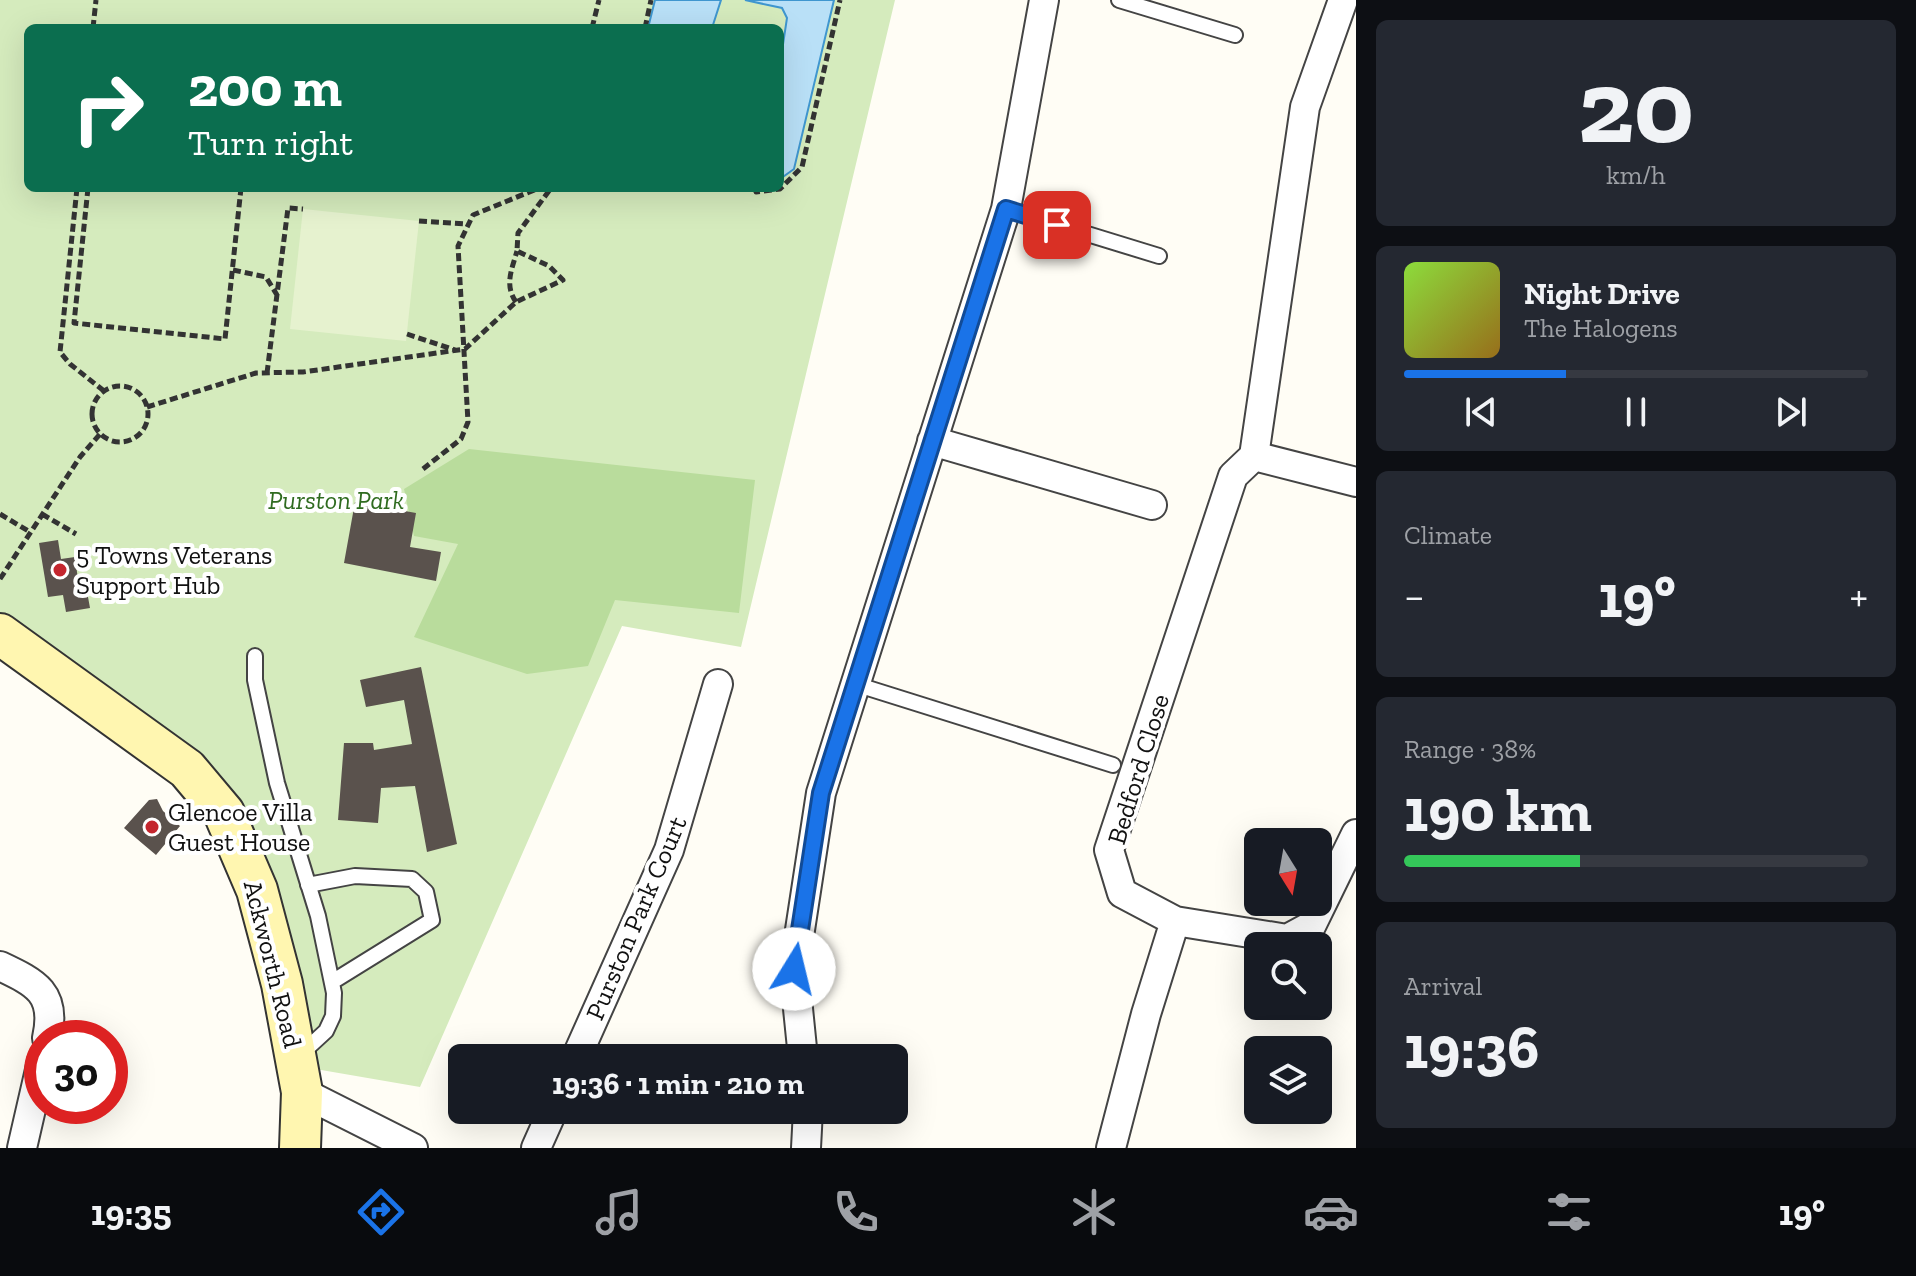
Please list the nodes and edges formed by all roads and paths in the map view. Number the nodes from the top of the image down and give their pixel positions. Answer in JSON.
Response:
{"nodes":[{"id":1,"x":96,"y":0,"type":"edge"},
{"id":2,"x":599,"y":0,"type":"edge"},
{"id":3,"x":651,"y":0,"type":"edge"},
{"id":4,"x":840,"y":0,"type":"edge"},
{"id":5,"x":1044,"y":0,"type":"edge"},
{"id":6,"x":1119,"y":0,"type":"edge"},
{"id":7,"x":1343,"y":0,"type":"edge"},
{"id":8,"x":93,"y":24,"type":"edge"},
{"id":9,"x":593,"y":24,"type":"edge"},
{"id":10,"x":646,"y":24,"type":"edge"},
{"id":11,"x":1235,"y":35,"type":"dead end"},
{"id":12,"x":784,"y":185,"type":"edge"},
{"id":13,"x":77,"y":192,"type":"edge"},
{"id":14,"x":88,"y":192,"type":"edge"},
{"id":15,"x":241,"y":192,"type":"edge"},
{"id":16,"x":529,"y":192,"type":"edge"},
{"id":17,"x":548,"y":192,"type":"edge"},
{"id":18,"x":303,"y":209,"type":"dead end"},
{"id":19,"x":1006,"y":209,"type":"junction"},
{"id":20,"x":419,"y":221,"type":"dead end"},
{"id":21,"x":469,"y":224,"type":"junction"},
{"id":22,"x":517,"y":251,"type":"junction"},
{"id":23,"x":1159,"y":256,"type":"dead end"},
{"id":24,"x":233,"y":270,"type":"junction"},
{"id":25,"x":277,"y":296,"type":"junction"},
{"id":26,"x":516,"y":302,"type":"junction"},
{"id":27,"x":407,"y":334,"type":"dead end"},
{"id":28,"x":465,"y":349,"type":"junction"},
{"id":29,"x":455,"y":351,"type":"junction"},
{"id":30,"x":267,"y":373,"type":"junction"},
{"id":31,"x":104,"y":391,"type":"junction"},
{"id":32,"x":147,"y":407,"type":"junction"},
{"id":33,"x":100,"y":434,"type":"junction"},
{"id":34,"x":932,"y":441,"type":"junction"},
{"id":35,"x":1254,"y":456,"type":"junction"},
{"id":36,"x":423,"y":469,"type":"dead end"},
{"id":37,"x":1356,"y":482,"type":"edge"},
{"id":38,"x":1152,"y":505,"type":"dead end"},
{"id":39,"x":0,"y":514,"type":"edge"},
{"id":40,"x":42,"y":514,"type":"junction"},
{"id":41,"x":30,"y":532,"type":"junction"},
{"id":42,"x":76,"y":534,"type":"dead end"},
{"id":43,"x":0,"y":579,"type":"edge"},
{"id":44,"x":0,"y":634,"type":"edge"},
{"id":45,"x":255,"y":656,"type":"dead end"},
{"id":46,"x":718,"y":684,"type":"dead end"},
{"id":47,"x":855,"y":684,"type":"junction"},
{"id":48,"x":1113,"y":765,"type":"dead end"},
{"id":49,"x":1356,"y":834,"type":"edge"},
{"id":50,"x":308,"y":885,"type":"junction"},
{"id":51,"x":1175,"y":921,"type":"junction"},
{"id":52,"x":0,"y":966,"type":"edge"},
{"id":53,"x":332,"y":982,"type":"junction"},
{"id":54,"x":51,"y":1020,"type":"edge"},
{"id":55,"x":582,"y":1044,"type":"edge"},
{"id":56,"x":802,"y":1044,"type":"edge"},
{"id":57,"x":299,"y":1074,"type":"junction"},
{"id":58,"x":28,"y":1124,"type":"edge"},
{"id":59,"x":547,"y":1124,"type":"edge"},
{"id":60,"x":807,"y":1124,"type":"edge"},
{"id":61,"x":22,"y":1148,"type":"edge"},
{"id":62,"x":300,"y":1148,"type":"edge"},
{"id":63,"x":413,"y":1148,"type":"edge"},
{"id":64,"x":536,"y":1148,"type":"edge"},
{"id":65,"x":806,"y":1148,"type":"edge"},
{"id":66,"x":1111,"y":1148,"type":"edge"}],
"edges":[{"from":1,"to":8,"type":"path"},
{"from":2,"to":9,"type":"path"},
{"from":3,"to":10,"type":"path"},
{"from":4,"to":12,"type":"path"},
{"from":5,"to":19,"type":"street"},
{"from":6,"to":11,"type":"lane"},
{"from":7,"to":35,"type":"street"},
{"from":13,"to":31,"type":"path"},
{"from":14,"to":24,"type":"path"},
{"from":15,"to":24,"type":"path"},
{"from":16,"to":21,"type":"path"},
{"from":17,"to":22,"type":"path"},
{"from":18,"to":25,"type":"path"},
{"from":19,"to":23,"type":"lane"},
{"from":19,"to":34,"type":"street"},
{"from":20,"to":21,"type":"path"},
{"from":21,"to":28,"type":"path"},
{"from":22,"to":26,"type":"path"},
{"from":22,"to":26,"type":"path"},
{"from":24,"to":25,"type":"path"},
{"from":25,"to":30,"type":"path"},
{"from":26,"to":28,"type":"path"},
{"from":27,"to":29,"type":"path"},
{"from":28,"to":29,"type":"path"},
{"from":28,"to":36,"type":"path"},
{"from":29,"to":30,"type":"path"},
{"from":30,"to":32,"type":"path"},
{"from":31,"to":32,"type":"path"},
{"from":31,"to":33,"type":"path"},
{"from":32,"to":33,"type":"path"},
{"from":33,"to":40,"type":"path"},
{"from":34,"to":38,"type":"street"},
{"from":34,"to":47,"type":"street"},
{"from":35,"to":37,"type":"street"},
{"from":35,"to":51,"type":"street","name":"Bedford Close"},
{"from":39,"to":41,"type":"path"},
{"from":40,"to":41,"type":"path"},
{"from":40,"to":42,"type":"path"},
{"from":41,"to":43,"type":"path"},
{"from":44,"to":57,"type":"main road","name":"Ackworth Road"},
{"from":45,"to":50,"type":"lane"},
{"from":46,"to":55,"type":"street","name":"Purston Park Court"},
{"from":47,"to":48,"type":"lane"},
{"from":47,"to":56,"type":"street"},
{"from":49,"to":51,"type":"street","name":"Bedford Close"},
{"from":50,"to":53,"type":"lane"},
{"from":50,"to":53,"type":"lane"},
{"from":51,"to":66,"type":"street"},
{"from":52,"to":54,"type":"street"},
{"from":53,"to":57,"type":"lane"},
{"from":57,"to":62,"type":"main road","name":"Ackworth Road"},
{"from":57,"to":63,"type":"street"},
{"from":58,"to":61,"type":"street"},
{"from":59,"to":64,"type":"street"},
{"from":60,"to":65,"type":"street"}]}
